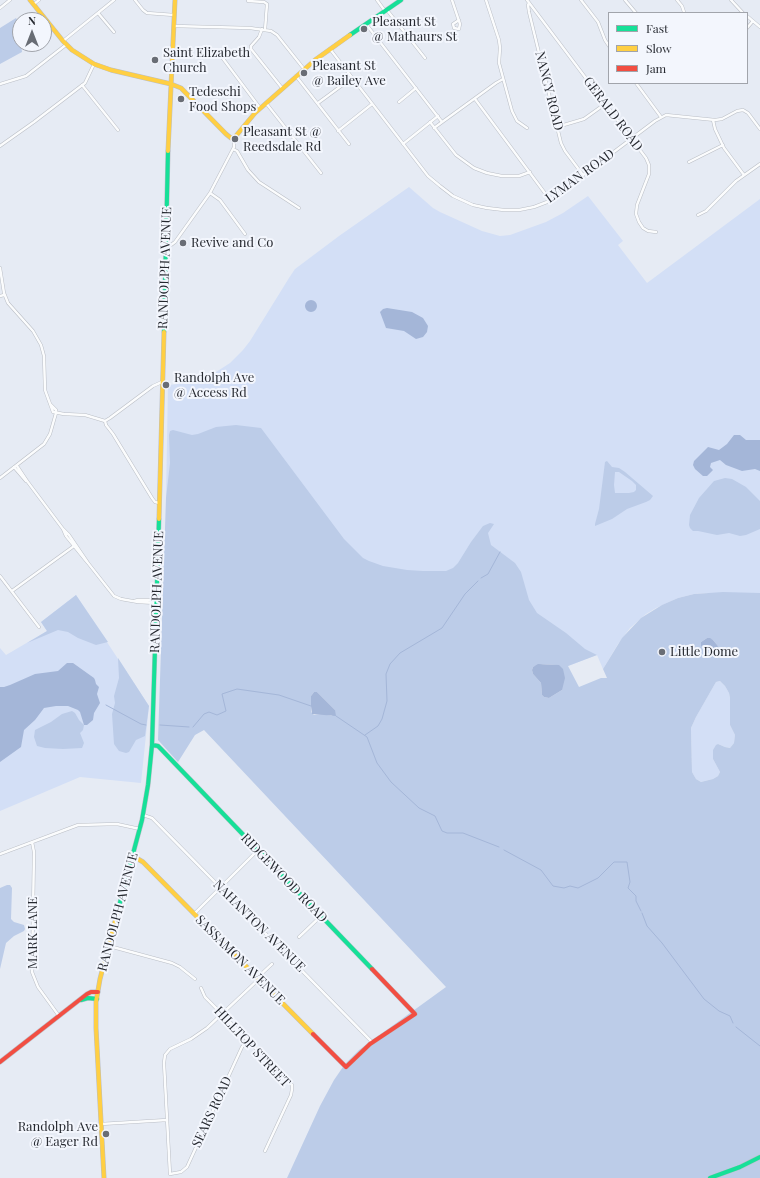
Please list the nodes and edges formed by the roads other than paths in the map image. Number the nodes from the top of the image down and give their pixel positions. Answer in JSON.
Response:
{"nodes":[{"id":1,"x":10,"y":0,"type":"edge"},
{"id":2,"x":30,"y":0,"type":"edge"},
{"id":3,"x":39,"y":0,"type":"edge"},
{"id":4,"x":114,"y":0,"type":"edge"},
{"id":5,"x":135,"y":0,"type":"edge"},
{"id":6,"x":175,"y":0,"type":"edge"},
{"id":7,"x":377,"y":0,"type":"edge"},
{"id":8,"x":401,"y":0,"type":"edge"},
{"id":9,"x":452,"y":0,"type":"edge"},
{"id":10,"x":486,"y":0,"type":"edge"},
{"id":11,"x":582,"y":0,"type":"edge"},
{"id":12,"x":624,"y":0,"type":"edge"},
{"id":13,"x":676,"y":0,"type":"edge"},
{"id":14,"x":731,"y":0,"type":"edge"},
{"id":15,"x":248,"y":1,"type":"dead end"},
{"id":16,"x":528,"y":1,"type":"edge"},
{"id":17,"x":33,"y":4,"type":"junction"},
{"id":18,"x":0,"y":8,"type":"edge"},
{"id":19,"x":386,"y":10,"type":"junction"},
{"id":20,"x":635,"y":12,"type":"edge"},
{"id":21,"x":684,"y":12,"type":"edge"},
{"id":22,"x":742,"y":12,"type":"edge"},
{"id":23,"x":98,"y":13,"type":"junction"},
{"id":24,"x":174,"y":15,"type":"junction"},
{"id":25,"x":748,"y":17,"type":"edge"},
{"id":26,"x":459,"y":20,"type":"dead end"},
{"id":27,"x":753,"y":21,"type":"junction"},
{"id":28,"x":366,"y":24,"type":"junction"},
{"id":29,"x":174,"y":26,"type":"junction"},
{"id":30,"x":748,"y":27,"type":"edge"},
{"id":31,"x":760,"y":27,"type":"edge"},
{"id":32,"x":263,"y":30,"type":"junction"},
{"id":33,"x":114,"y":32,"type":"dead end"},
{"id":34,"x":63,"y":40,"type":"junction"},
{"id":35,"x":67,"y":44,"type":"junction"},
{"id":36,"x":608,"y":44,"type":"edge"},
{"id":37,"x":329,"y":49,"type":"junction"},
{"id":38,"x":221,"y":56,"type":"dead end"},
{"id":39,"x":425,"y":58,"type":"dead end"},
{"id":40,"x":94,"y":64,"type":"junction"},
{"id":41,"x":304,"y":69,"type":"junction"},
{"id":42,"x":296,"y":76,"type":"junction"},
{"id":43,"x":352,"y":78,"type":"junction"},
{"id":44,"x":503,"y":80,"type":"junction"},
{"id":45,"x":0,"y":84,"type":"edge"},
{"id":46,"x":171,"y":84,"type":"junction"},
{"id":47,"x":637,"y":84,"type":"edge"},
{"id":48,"x":82,"y":85,"type":"junction"},
{"id":49,"x":282,"y":88,"type":"junction"},
{"id":50,"x":416,"y":88,"type":"junction"},
{"id":51,"x":475,"y":99,"type":"junction"},
{"id":52,"x":399,"y":102,"type":"dead end"},
{"id":53,"x":266,"y":103,"type":"junction"},
{"id":54,"x":318,"y":104,"type":"junction"},
{"id":55,"x":372,"y":104,"type":"junction"},
{"id":56,"x":605,"y":104,"type":"junction"},
{"id":57,"x":260,"y":108,"type":"junction"},
{"id":58,"x":438,"y":116,"type":"junction"},
{"id":59,"x":660,"y":117,"type":"junction"},
{"id":60,"x":713,"y":120,"type":"junction"},
{"id":61,"x":430,"y":122,"type":"junction"},
{"id":62,"x":442,"y":122,"type":"junction"},
{"id":63,"x":557,"y":127,"type":"junction"},
{"id":64,"x":434,"y":128,"type":"junction"},
{"id":65,"x":526,"y":128,"type":"dead end"},
{"id":66,"x":760,"y":129,"type":"edge"},
{"id":67,"x":118,"y":130,"type":"dead end"},
{"id":68,"x":338,"y":131,"type":"junction"},
{"id":69,"x":234,"y":138,"type":"junction"},
{"id":70,"x":631,"y":138,"type":"junction"},
{"id":71,"x":349,"y":144,"type":"dead end"},
{"id":72,"x":403,"y":144,"type":"junction"},
{"id":73,"x":723,"y":145,"type":"junction"},
{"id":74,"x":0,"y":146,"type":"edge"},
{"id":75,"x":234,"y":149,"type":"junction"},
{"id":76,"x":689,"y":162,"type":"dead end"},
{"id":77,"x":760,"y":164,"type":"edge"},
{"id":78,"x":530,"y":172,"type":"junction"},
{"id":79,"x":321,"y":173,"type":"dead end"},
{"id":80,"x":583,"y":175,"type":"junction"},
{"id":81,"x":744,"y":175,"type":"junction"},
{"id":82,"x":210,"y":193,"type":"junction"},
{"id":83,"x":550,"y":200,"type":"junction"},
{"id":84,"x":299,"y":208,"type":"dead end"},
{"id":85,"x":698,"y":215,"type":"dead end"},
{"id":86,"x":656,"y":232,"type":"dead end"},
{"id":87,"x":245,"y":234,"type":"dead end"},
{"id":88,"x":166,"y":245,"type":"junction"},
{"id":89,"x":0,"y":268,"type":"edge"},
{"id":90,"x":4,"y":295,"type":"junction"},
{"id":91,"x":0,"y":296,"type":"edge"},
{"id":92,"x":162,"y":382,"type":"junction"},
{"id":93,"x":56,"y":413,"type":"junction"},
{"id":94,"x":105,"y":421,"type":"junction"},
{"id":95,"x":16,"y":467,"type":"junction"},
{"id":96,"x":0,"y":478,"type":"edge"},
{"id":97,"x":159,"y":503,"type":"junction"},
{"id":98,"x":75,"y":545,"type":"junction"},
{"id":99,"x":0,"y":576,"type":"edge"},
{"id":100,"x":12,"y":592,"type":"junction"},
{"id":101,"x":156,"y":602,"type":"junction"},
{"id":102,"x":39,"y":627,"type":"dead end"},
{"id":103,"x":152,"y":745,"type":"junction"},
{"id":104,"x":143,"y":814,"type":"junction"},
{"id":105,"x":140,"y":829,"type":"junction"},
{"id":106,"x":32,"y":842,"type":"junction"},
{"id":107,"x":258,"y":850,"type":"junction"},
{"id":108,"x":0,"y":854,"type":"edge"},
{"id":109,"x":133,"y":856,"type":"junction"},
{"id":110,"x":220,"y":887,"type":"junction"},
{"id":111,"x":194,"y":914,"type":"junction"},
{"id":112,"x":321,"y":916,"type":"junction"},
{"id":113,"x":299,"y":937,"type":"dead end"},
{"id":114,"x":109,"y":946,"type":"junction"},
{"id":115,"x":272,"y":964,"type":"dead end"},
{"id":116,"x":195,"y":979,"type":"dead end"},
{"id":117,"x":258,"y":979,"type":"junction"},
{"id":118,"x":201,"y":988,"type":"dead end"},
{"id":119,"x":98,"y":992,"type":"junction"},
{"id":120,"x":97,"y":998,"type":"junction"},
{"id":121,"x":78,"y":1001,"type":"junction"},
{"id":122,"x":222,"y":1014,"type":"junction"},
{"id":123,"x":59,"y":1016,"type":"junction"},
{"id":124,"x":248,"y":1040,"type":"junction"},
{"id":125,"x":372,"y":1042,"type":"junction"},
{"id":126,"x":0,"y":1062,"type":"edge"},
{"id":127,"x":166,"y":1120,"type":"junction"},
{"id":128,"x":101,"y":1124,"type":"junction"},
{"id":129,"x":265,"y":1151,"type":"dead end"},
{"id":130,"x":760,"y":1157,"type":"edge"},
{"id":131,"x":104,"y":1178,"type":"edge"},
{"id":132,"x":710,"y":1178,"type":"edge"}],
"edges":[{"from":1,"to":18,"type":"street"},
{"from":2,"to":17,"type":"main road"},
{"from":3,"to":17,"type":"street"},
{"from":4,"to":23,"type":"street"},
{"from":5,"to":24,"type":"street"},
{"from":6,"to":24,"type":"main road","name":"RANDOLPH AVENUE"},
{"from":7,"to":19,"type":"street"},
{"from":8,"to":19,"type":"main road"},
{"from":9,"to":26,"type":"street"},
{"from":10,"to":44,"type":"street"},
{"from":11,"to":36,"type":"street"},
{"from":12,"to":20,"type":"street"},
{"from":13,"to":21,"type":"street"},
{"from":14,"to":22,"type":"street"},
{"from":15,"to":32,"type":"street"},
{"from":16,"to":56,"type":"street","name":"GERALD ROAD"},
{"from":16,"to":63,"type":"street","name":"NANCY ROAD"},
{"from":17,"to":34,"type":"main road"},
{"from":19,"to":28,"type":"main road"},
{"from":19,"to":39,"type":"street"},
{"from":23,"to":33,"type":"street"},
{"from":23,"to":34,"type":"street"},
{"from":24,"to":29,"type":"main road","name":"RANDOLPH AVENUE"},
{"from":25,"to":27,"type":"street"},
{"from":27,"to":30,"type":"street"},
{"from":27,"to":31,"type":"street"},
{"from":28,"to":37,"type":"main road"},
{"from":28,"to":50,"type":"street"},
{"from":29,"to":32,"type":"street"},
{"from":29,"to":46,"type":"main road","name":"RANDOLPH AVENUE"},
{"from":32,"to":41,"type":"street"},
{"from":32,"to":49,"type":"street"},
{"from":34,"to":35,"type":"main road"},
{"from":35,"to":40,"type":"main road"},
{"from":35,"to":45,"type":"street"},
{"from":37,"to":41,"type":"main road"},
{"from":37,"to":43,"type":"street","name":"LYMAN ROAD"},
{"from":38,"to":57,"type":"street"},
{"from":40,"to":46,"type":"main road"},
{"from":40,"to":48,"type":"street"},
{"from":41,"to":42,"type":"main road"},
{"from":42,"to":49,"type":"main road"},
{"from":42,"to":54,"type":"street"},
{"from":43,"to":54,"type":"street"},
{"from":43,"to":55,"type":"street","name":"LYMAN ROAD"},
{"from":44,"to":51,"type":"street"},
{"from":44,"to":65,"type":"street"},
{"from":46,"to":69,"type":"main road"},
{"from":46,"to":88,"type":"main road","name":"RANDOLPH AVENUE"},
{"from":47,"to":59,"type":"street"},
{"from":48,"to":67,"type":"street"},
{"from":48,"to":74,"type":"street"},
{"from":49,"to":53,"type":"main road"},
{"from":50,"to":52,"type":"street"},
{"from":50,"to":58,"type":"street"},
{"from":51,"to":62,"type":"street"},
{"from":51,"to":78,"type":"street"},
{"from":53,"to":57,"type":"main road"},
{"from":53,"to":79,"type":"street"},
{"from":54,"to":68,"type":"street"},
{"from":55,"to":68,"type":"street"},
{"from":55,"to":72,"type":"street","name":"LYMAN ROAD"},
{"from":56,"to":63,"type":"street"},
{"from":56,"to":70,"type":"street","name":"GERALD ROAD"},
{"from":57,"to":69,"type":"main road"},
{"from":58,"to":61,"type":"street"},
{"from":58,"to":62,"type":"street"},
{"from":59,"to":60,"type":"street"},
{"from":59,"to":70,"type":"street","name":"LYMAN ROAD"},
{"from":60,"to":66,"type":"street"},
{"from":60,"to":73,"type":"street"},
{"from":61,"to":64,"type":"street"},
{"from":61,"to":72,"type":"street"},
{"from":62,"to":64,"type":"street"},
{"from":63,"to":80,"type":"street","name":"NANCY ROAD"},
{"from":64,"to":78,"type":"street"},
{"from":68,"to":71,"type":"street"},
{"from":69,"to":75,"type":"street"},
{"from":70,"to":80,"type":"street","name":"LYMAN ROAD"},
{"from":70,"to":86,"type":"street","name":"GERALD ROAD"},
{"from":72,"to":83,"type":"street","name":"LYMAN ROAD"},
{"from":73,"to":76,"type":"street"},
{"from":73,"to":81,"type":"street"},
{"from":75,"to":82,"type":"street"},
{"from":75,"to":84,"type":"street"},
{"from":77,"to":81,"type":"street"},
{"from":78,"to":83,"type":"street"},
{"from":80,"to":83,"type":"street","name":"LYMAN ROAD"},
{"from":81,"to":85,"type":"street"},
{"from":82,"to":87,"type":"street"},
{"from":82,"to":88,"type":"street"},
{"from":88,"to":92,"type":"main road","name":"RANDOLPH AVENUE"},
{"from":89,"to":90,"type":"street"},
{"from":90,"to":91,"type":"street"},
{"from":90,"to":93,"type":"street"},
{"from":92,"to":94,"type":"street"},
{"from":92,"to":97,"type":"main road","name":"RANDOLPH AVENUE"},
{"from":93,"to":94,"type":"street"},
{"from":93,"to":95,"type":"street"},
{"from":94,"to":97,"type":"street"},
{"from":95,"to":96,"type":"street"},
{"from":95,"to":98,"type":"street"},
{"from":97,"to":101,"type":"main road","name":"RANDOLPH AVENUE"},
{"from":98,"to":100,"type":"street"},
{"from":98,"to":101,"type":"street"},
{"from":99,"to":100,"type":"street"},
{"from":100,"to":102,"type":"street"},
{"from":101,"to":103,"type":"main road","name":"RANDOLPH AVENUE"},
{"from":103,"to":104,"type":"main road","name":"RANDOLPH AVENUE"},
{"from":103,"to":107,"type":"main road","name":"RIDGEWOOD ROAD"},
{"from":104,"to":105,"type":"main road","name":"RANDOLPH AVENUE"},
{"from":104,"to":110,"type":"street","name":"NAHANTON AVENUE"},
{"from":105,"to":106,"type":"street"},
{"from":105,"to":109,"type":"main road","name":"RANDOLPH AVENUE"},
{"from":106,"to":108,"type":"street"},
{"from":106,"to":123,"type":"street","name":"MARK LANE"},
{"from":107,"to":110,"type":"street"},
{"from":107,"to":112,"type":"main road","name":"RIDGEWOOD ROAD"},
{"from":109,"to":111,"type":"main road","name":"SASSAMON AVENUE"},
{"from":109,"to":114,"type":"main road","name":"RANDOLPH AVENUE"},
{"from":110,"to":111,"type":"street"},
{"from":110,"to":125,"type":"street","name":"NAHANTON AVENUE"},
{"from":111,"to":117,"type":"main road","name":"SASSAMON AVENUE"},
{"from":112,"to":113,"type":"street"},
{"from":112,"to":125,"type":"main road","name":"RIDGEWOOD ROAD"},
{"from":114,"to":116,"type":"street"},
{"from":114,"to":119,"type":"main road","name":"RANDOLPH AVENUE"},
{"from":115,"to":117,"type":"street"},
{"from":117,"to":122,"type":"street"},
{"from":117,"to":125,"type":"main road","name":"SASSAMON AVENUE"},
{"from":118,"to":122,"type":"street","name":"HILLTOP STREET"},
{"from":119,"to":120,"type":"main road","name":"RANDOLPH AVENUE"},
{"from":119,"to":121,"type":"main road"},
{"from":120,"to":121,"type":"main road"},
{"from":120,"to":128,"type":"main road","name":"RANDOLPH AVENUE"},
{"from":121,"to":123,"type":"main road"},
{"from":122,"to":124,"type":"street","name":"HILLTOP STREET"},
{"from":122,"to":127,"type":"street"},
{"from":123,"to":126,"type":"main road"},
{"from":124,"to":127,"type":"street","name":"SEARS ROAD"},
{"from":124,"to":129,"type":"street","name":"HILLTOP STREET"},
{"from":127,"to":128,"type":"street"},
{"from":128,"to":131,"type":"main road","name":"RANDOLPH AVENUE"},
{"from":130,"to":132,"type":"main road"}]}
